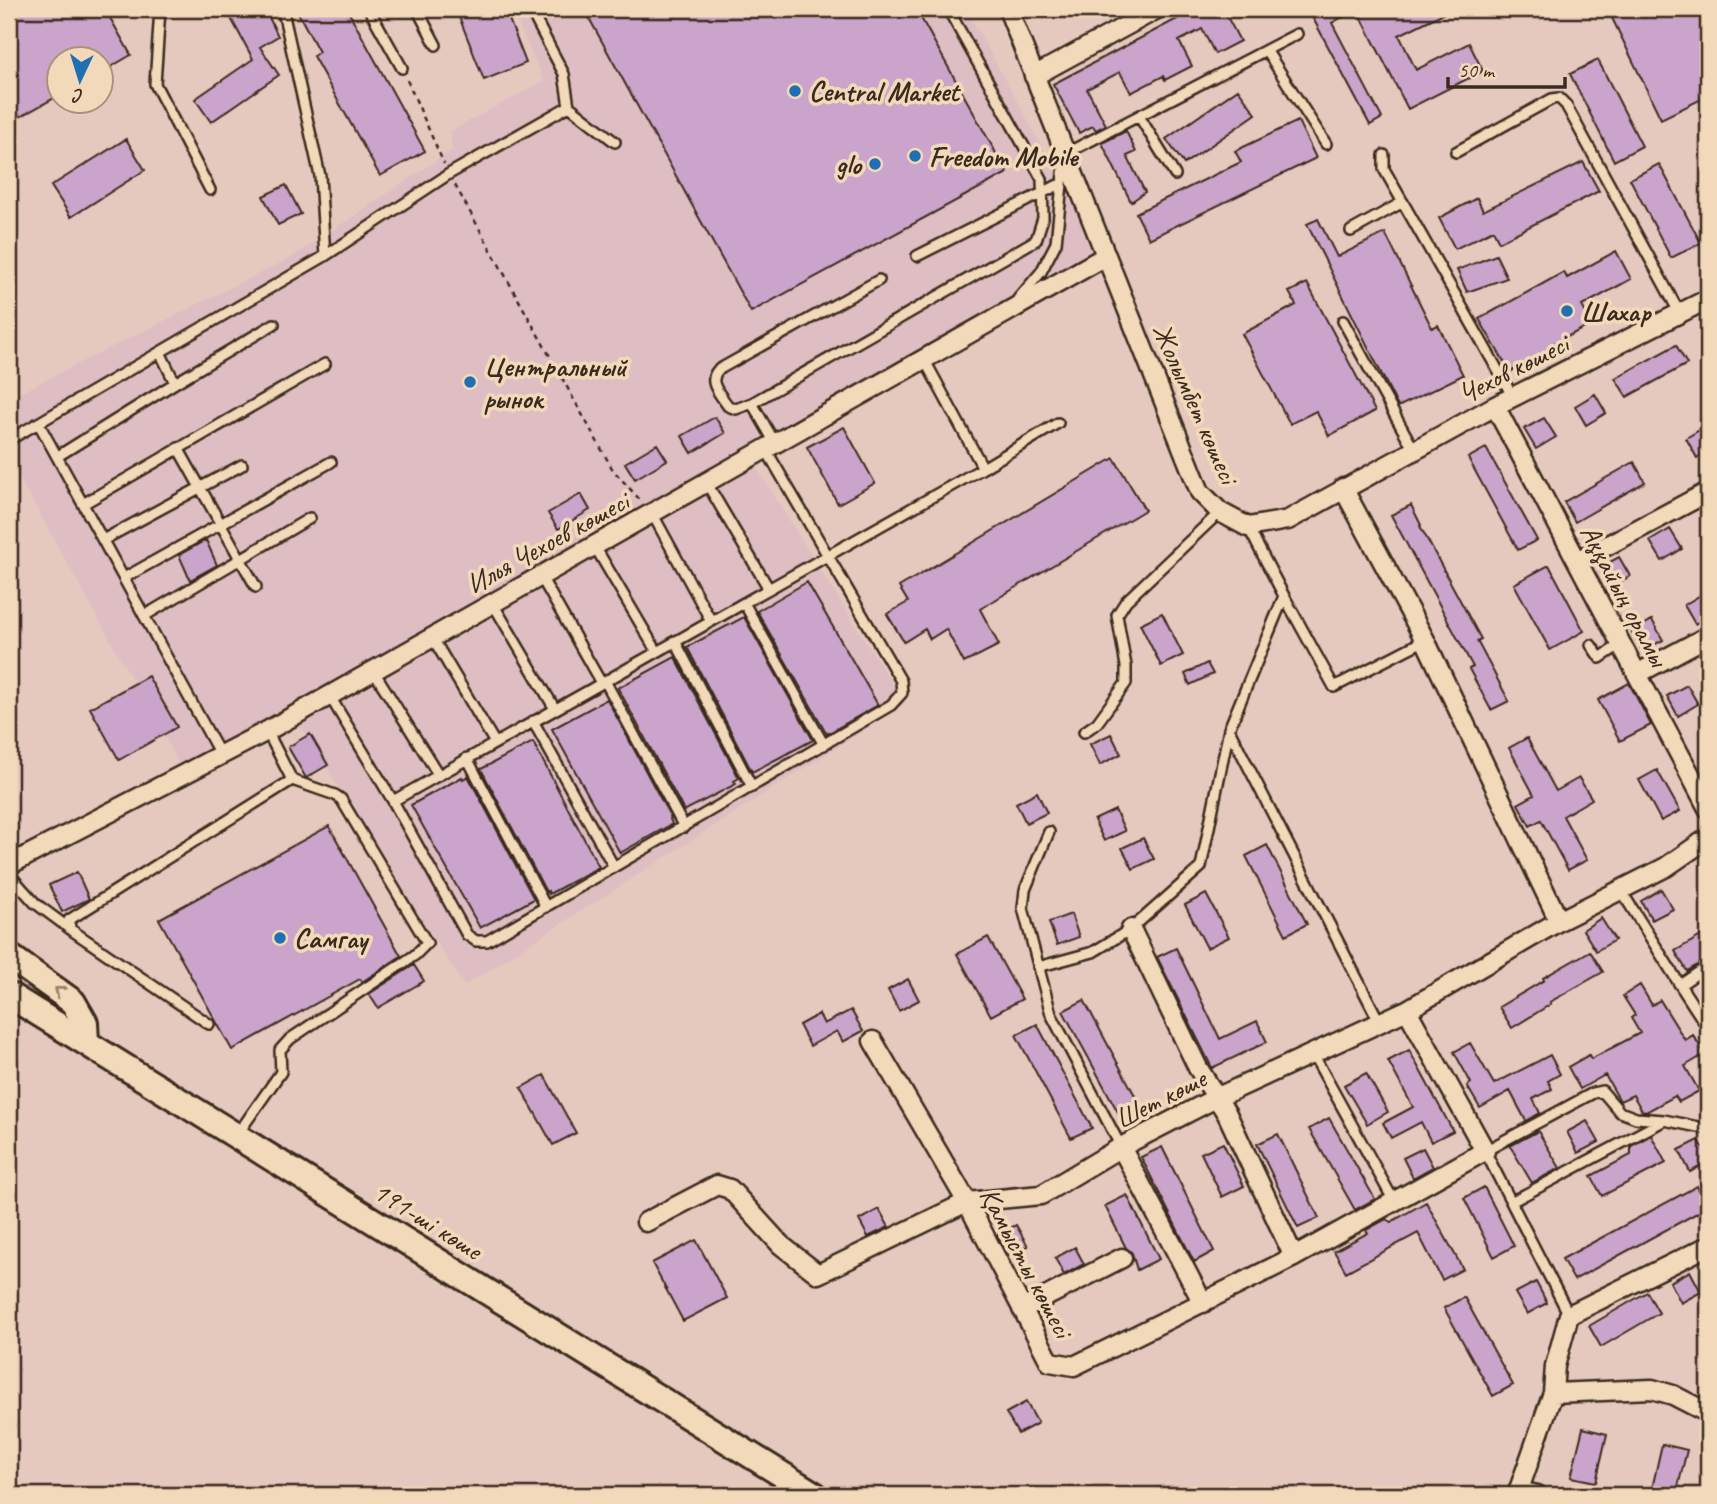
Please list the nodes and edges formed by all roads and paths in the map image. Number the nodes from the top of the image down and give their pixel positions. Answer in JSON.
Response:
{"nodes":[{"id":1,"x":160,"y":9,"type":"edge"},
{"id":2,"x":280,"y":9,"type":"edge"},
{"id":3,"x":369,"y":9,"type":"edge"},
{"id":4,"x":417,"y":9,"type":"edge"},
{"id":5,"x":530,"y":9,"type":"edge"},
{"id":6,"x":948,"y":9,"type":"edge"},
{"id":7,"x":1008,"y":9,"type":"edge"},
{"id":8,"x":1157,"y":9,"type":"edge"},
{"id":9,"x":1297,"y":34,"type":"dead end"},
{"id":10,"x":436,"y":46,"type":"dead end"},
{"id":11,"x":1266,"y":50,"type":"junction"},
{"id":12,"x":402,"y":68,"type":"joint"},
{"id":13,"x":1034,"y":76,"type":"junction"},
{"id":14,"x":569,"y":106,"type":"junction"},
{"id":15,"x":1139,"y":116,"type":"junction"},
{"id":16,"x":615,"y":142,"type":"dead end"},
{"id":17,"x":1326,"y":144,"type":"dead end"},
{"id":18,"x":1456,"y":152,"type":"dead end"},
{"id":19,"x":1065,"y":154,"type":"junction"},
{"id":20,"x":1384,"y":155,"type":"dead end"},
{"id":21,"x":449,"y":174,"type":"junction"},
{"id":22,"x":1175,"y":175,"type":"dead end"},
{"id":23,"x":1062,"y":183,"type":"junction"},
{"id":24,"x":210,"y":190,"type":"dead end"},
{"id":25,"x":1042,"y":192,"type":"junction"},
{"id":26,"x":1403,"y":202,"type":"junction"},
{"id":27,"x":1352,"y":231,"type":"dead end"},
{"id":28,"x":326,"y":256,"type":"junction"},
{"id":29,"x":917,"y":256,"type":"dead end"},
{"id":30,"x":1106,"y":256,"type":"junction"},
{"id":31,"x":879,"y":280,"type":"dead end"},
{"id":32,"x":1708,"y":299,"type":"edge"},
{"id":33,"x":1008,"y":311,"type":"junction"},
{"id":34,"x":1679,"y":312,"type":"junction"},
{"id":35,"x":1343,"y":321,"type":"dead end"},
{"id":36,"x":274,"y":324,"type":"dead end"},
{"id":37,"x":160,"y":352,"type":"junction"},
{"id":38,"x":924,"y":359,"type":"junction"},
{"id":39,"x":325,"y":364,"type":"dead end"},
{"id":40,"x":175,"y":383,"type":"junction"},
{"id":41,"x":1513,"y":397,"type":"junction"},
{"id":42,"x":752,"y":402,"type":"junction"},
{"id":43,"x":1495,"y":406,"type":"junction"},
{"id":44,"x":1058,"y":423,"type":"dead end"},
{"id":45,"x":38,"y":424,"type":"junction"},
{"id":46,"x":9,"y":440,"type":"edge"},
{"id":47,"x":770,"y":446,"type":"junction"},
{"id":48,"x":178,"y":448,"type":"junction"},
{"id":49,"x":1414,"y":450,"type":"junction"},
{"id":50,"x":58,"y":456,"type":"junction"},
{"id":51,"x":331,"y":462,"type":"dead end"},
{"id":52,"x":242,"y":465,"type":"dead end"},
{"id":53,"x":983,"y":468,"type":"junction"},
{"id":54,"x":706,"y":482,"type":"junction"},
{"id":55,"x":201,"y":487,"type":"junction"},
{"id":56,"x":1343,"y":488,"type":"junction"},
{"id":57,"x":1708,"y":492,"type":"edge"},
{"id":58,"x":83,"y":503,"type":"junction"},
{"id":59,"x":1220,"y":512,"type":"junction"},
{"id":60,"x":652,"y":513,"type":"junction"},
{"id":61,"x":310,"y":518,"type":"dead end"},
{"id":62,"x":220,"y":524,"type":"junction"},
{"id":63,"x":1248,"y":527,"type":"junction"},
{"id":64,"x":103,"y":540,"type":"junction"},
{"id":65,"x":594,"y":545,"type":"junction"},
{"id":66,"x":827,"y":555,"type":"junction"},
{"id":67,"x":239,"y":560,"type":"junction"},
{"id":68,"x":1578,"y":561,"type":"junction"},
{"id":69,"x":540,"y":575,"type":"junction"},
{"id":70,"x":124,"y":578,"type":"junction"},
{"id":71,"x":256,"y":587,"type":"dead end"},
{"id":72,"x":769,"y":589,"type":"junction"},
{"id":73,"x":1284,"y":596,"type":"junction"},
{"id":74,"x":492,"y":602,"type":"junction"},
{"id":75,"x":744,"y":603,"type":"junction"},
{"id":76,"x":144,"y":615,"type":"junction"},
{"id":77,"x":711,"y":621,"type":"junction"},
{"id":78,"x":1708,"y":636,"type":"edge"},
{"id":79,"x":432,"y":637,"type":"junction"},
{"id":80,"x":1425,"y":640,"type":"junction"},
{"id":81,"x":675,"y":641,"type":"junction"},
{"id":82,"x":1621,"y":644,"type":"junction"},
{"id":83,"x":1591,"y":645,"type":"dead end"},
{"id":84,"x":657,"y":652,"type":"junction"},
{"id":85,"x":373,"y":670,"type":"junction"},
{"id":86,"x":1637,"y":674,"type":"junction"},
{"id":87,"x":603,"y":682,"type":"junction"},
{"id":88,"x":329,"y":695,"type":"junction"},
{"id":89,"x":555,"y":709,"type":"junction"},
{"id":90,"x":533,"y":721,"type":"junction"},
{"id":91,"x":1229,"y":729,"type":"junction"},
{"id":92,"x":267,"y":731,"type":"junction"},
{"id":93,"x":1084,"y":732,"type":"dead end"},
{"id":94,"x":495,"y":743,"type":"junction"},
{"id":95,"x":824,"y":746,"type":"junction"},
{"id":96,"x":221,"y":756,"type":"junction"},
{"id":97,"x":467,"y":758,"type":"junction"},
{"id":98,"x":438,"y":774,"type":"junction"},
{"id":99,"x":292,"y":780,"type":"junction"},
{"id":100,"x":752,"y":788,"type":"junction"},
{"id":101,"x":393,"y":802,"type":"junction"},
{"id":102,"x":1708,"y":808,"type":"edge"},
{"id":103,"x":684,"y":827,"type":"junction"},
{"id":104,"x":1049,"y":832,"type":"dead end"},
{"id":105,"x":1708,"y":838,"type":"edge"},
{"id":106,"x":9,"y":865,"type":"edge"},
{"id":107,"x":614,"y":867,"type":"junction"},
{"id":108,"x":9,"y":874,"type":"edge"},
{"id":109,"x":1620,"y":889,"type":"junction"},
{"id":110,"x":547,"y":907,"type":"junction"},
{"id":111,"x":1559,"y":922,"type":"junction"},
{"id":112,"x":70,"y":929,"type":"junction"},
{"id":113,"x":1131,"y":929,"type":"junction"},
{"id":114,"x":9,"y":956,"type":"edge"},
{"id":115,"x":1708,"y":966,"type":"edge"},
{"id":116,"x":1038,"y":967,"type":"junction"},
{"id":117,"x":1680,"y":985,"type":"junction"},
{"id":118,"x":9,"y":995,"type":"edge"},
{"id":119,"x":1407,"y":1010,"type":"junction"},
{"id":120,"x":1380,"y":1023,"type":"junction"},
{"id":121,"x":209,"y":1024,"type":"dead end"},
{"id":122,"x":1708,"y":1028,"type":"edge"},
{"id":123,"x":873,"y":1041,"type":"dead end"},
{"id":124,"x":86,"y":1042,"type":"junction"},
{"id":125,"x":1312,"y":1054,"type":"junction"},
{"id":126,"x":1216,"y":1098,"type":"junction"},
{"id":127,"x":1664,"y":1120,"type":"junction"},
{"id":128,"x":1708,"y":1129,"type":"edge"},
{"id":129,"x":236,"y":1136,"type":"junction"},
{"id":130,"x":1121,"y":1147,"type":"junction"},
{"id":131,"x":1485,"y":1151,"type":"junction"},
{"id":132,"x":967,"y":1202,"type":"junction"},
{"id":133,"x":1511,"y":1202,"type":"junction"},
{"id":134,"x":1395,"y":1203,"type":"junction"},
{"id":135,"x":646,"y":1222,"type":"dead end"},
{"id":136,"x":1708,"y":1246,"type":"edge"},
{"id":137,"x":1294,"y":1257,"type":"junction"},
{"id":138,"x":1122,"y":1258,"type":"dead end"},
{"id":139,"x":1203,"y":1303,"type":"junction"},
{"id":140,"x":1021,"y":1309,"type":"junction"},
{"id":141,"x":1569,"y":1315,"type":"junction"},
{"id":142,"x":1553,"y":1393,"type":"junction"},
{"id":143,"x":1708,"y":1413,"type":"edge"},
{"id":144,"x":1524,"y":1494,"type":"edge"},
{"id":145,"x":815,"y":1495,"type":"edge"}],
"edges":[{"from":1,"to":24,"type":"lane"},
{"from":2,"to":28,"type":"lane"},
{"from":3,"to":12,"type":"lane"},
{"from":4,"to":10,"type":"lane"},
{"from":5,"to":14,"type":"lane"},
{"from":6,"to":25,"type":"lane"},
{"from":7,"to":13,"type":"street","name":"Жолымбет көшесі"},
{"from":8,"to":13,"type":"street"},
{"from":9,"to":11,"type":"lane"},
{"from":11,"to":15,"type":"lane"},
{"from":11,"to":17,"type":"lane"},
{"from":12,"to":21,"type":"path"},
{"from":13,"to":19,"type":"street","name":"Жолымбет көшесі"},
{"from":14,"to":16,"type":"lane"},
{"from":14,"to":21,"type":"lane"},
{"from":15,"to":19,"type":"lane"},
{"from":15,"to":22,"type":"lane"},
{"from":18,"to":34,"type":"lane"},
{"from":19,"to":23,"type":"lane"},
{"from":19,"to":30,"type":"street","name":"Жолымбет көшесі"},
{"from":20,"to":26,"type":"lane"},
{"from":21,"to":28,"type":"lane"},
{"from":21,"to":60,"type":"path"},
{"from":23,"to":25,"type":"lane"},
{"from":23,"to":33,"type":"lane"},
{"from":25,"to":29,"type":"lane"},
{"from":25,"to":42,"type":"lane"},
{"from":26,"to":27,"type":"lane"},
{"from":26,"to":41,"type":"lane"},
{"from":28,"to":37,"type":"lane"},
{"from":30,"to":33,"type":"street","name":"Илья Чехоев көшесі"},
{"from":30,"to":59,"type":"street","name":"Жолымбет көшесі"},
{"from":31,"to":42,"type":"lane"},
{"from":32,"to":34,"type":"street","name":"Чехов көшесі"},
{"from":33,"to":38,"type":"street","name":"Илья Чехоев көшесі"},
{"from":34,"to":41,"type":"street","name":"Чехов көшесі"},
{"from":35,"to":49,"type":"lane"},
{"from":36,"to":40,"type":"lane"},
{"from":37,"to":40,"type":"lane"},
{"from":37,"to":45,"type":"lane"},
{"from":38,"to":47,"type":"street","name":"Илья Чехоев көшесі"},
{"from":38,"to":53,"type":"lane"},
{"from":39,"to":48,"type":"lane"},
{"from":40,"to":50,"type":"lane"},
{"from":41,"to":43,"type":"street","name":"Чехов көшесі"},
{"from":42,"to":47,"type":"lane"},
{"from":43,"to":49,"type":"street","name":"Чехов көшесі"},
{"from":43,"to":68,"type":"street","name":"Аққайың орамы"},
{"from":44,"to":53,"type":"lane"},
{"from":45,"to":46,"type":"lane"},
{"from":45,"to":50,"type":"lane"},
{"from":47,"to":54,"type":"street","name":"Илья Чехоев көшесі"},
{"from":47,"to":66,"type":"lane"},
{"from":48,"to":55,"type":"lane"},
{"from":48,"to":58,"type":"lane"},
{"from":49,"to":56,"type":"street","name":"Чехов көшесі"},
{"from":50,"to":58,"type":"lane"},
{"from":51,"to":62,"type":"lane"},
{"from":52,"to":55,"type":"lane"},
{"from":53,"to":66,"type":"lane"},
{"from":54,"to":60,"type":"street","name":"Илья Чехоев көшесі"},
{"from":54,"to":72,"type":"lane"},
{"from":55,"to":62,"type":"lane"},
{"from":55,"to":64,"type":"lane"},
{"from":56,"to":63,"type":"street"},
{"from":56,"to":80,"type":"street"},
{"from":57,"to":68,"type":"street"},
{"from":58,"to":64,"type":"lane"},
{"from":59,"to":63,"type":"street","name":"Жолымбет көшесі"},
{"from":59,"to":93,"type":"lane"},
{"from":60,"to":65,"type":"street","name":"Илья Чехоев көшесі"},
{"from":60,"to":77,"type":"lane"},
{"from":61,"to":67,"type":"lane"},
{"from":62,"to":67,"type":"lane"},
{"from":62,"to":70,"type":"lane"},
{"from":63,"to":73,"type":"lane"},
{"from":64,"to":70,"type":"lane"},
{"from":65,"to":69,"type":"street","name":"Илья Чехоев көшесі"},
{"from":65,"to":84,"type":"lane"},
{"from":66,"to":72,"type":"lane"},
{"from":66,"to":95,"type":"lane"},
{"from":67,"to":71,"type":"lane"},
{"from":67,"to":76,"type":"lane"},
{"from":68,"to":82,"type":"street","name":"Аққайың орамы"},
{"from":69,"to":74,"type":"street","name":"Илья Чехоев көшесі"},
{"from":69,"to":87,"type":"lane"},
{"from":70,"to":76,"type":"lane"},
{"from":72,"to":75,"type":"lane"},
{"from":73,"to":80,"type":"lane"},
{"from":73,"to":91,"type":"lane"},
{"from":74,"to":79,"type":"street","name":"Илья Чехоев көшесі"},
{"from":74,"to":89,"type":"lane"},
{"from":75,"to":77,"type":"lane"},
{"from":75,"to":95,"type":"lane"},
{"from":76,"to":96,"type":"lane"},
{"from":77,"to":81,"type":"lane"},
{"from":78,"to":86,"type":"street"},
{"from":79,"to":85,"type":"street","name":"Илья Чехоев көшесі"},
{"from":79,"to":94,"type":"lane"},
{"from":80,"to":111,"type":"street"},
{"from":81,"to":84,"type":"lane"},
{"from":81,"to":100,"type":"lane"},
{"from":82,"to":83,"type":"lane"},
{"from":82,"to":86,"type":"street","name":"Аққайың орамы"},
{"from":84,"to":87,"type":"lane"},
{"from":85,"to":88,"type":"street","name":"Илья Чехоев көшесі"},
{"from":85,"to":98,"type":"lane"},
{"from":86,"to":102,"type":"street","name":"Аққайың орамы"},
{"from":87,"to":89,"type":"lane"},
{"from":87,"to":103,"type":"lane"},
{"from":88,"to":92,"type":"street","name":"Илья Чехоев көшесі"},
{"from":88,"to":101,"type":"lane"},
{"from":89,"to":90,"type":"lane"},
{"from":90,"to":94,"type":"lane"},
{"from":90,"to":107,"type":"lane"},
{"from":91,"to":113,"type":"lane"},
{"from":91,"to":120,"type":"lane"},
{"from":92,"to":96,"type":"street","name":"Илья Чехоев көшесі"},
{"from":92,"to":99,"type":"lane"},
{"from":94,"to":97,"type":"lane"},
{"from":95,"to":100,"type":"lane"},
{"from":96,"to":106,"type":"street","name":"Илья Чехоев көшесі"},
{"from":97,"to":98,"type":"lane"},
{"from":97,"to":110,"type":"lane"},
{"from":98,"to":101,"type":"lane"},
{"from":99,"to":112,"type":"lane"},
{"from":99,"to":129,"type":"lane"},
{"from":100,"to":103,"type":"lane"},
{"from":101,"to":110,"type":"lane"},
{"from":103,"to":107,"type":"lane"},
{"from":104,"to":116,"type":"lane"},
{"from":105,"to":109,"type":"street","name":"Шет көше"},
{"from":107,"to":110,"type":"lane"},
{"from":108,"to":112,"type":"lane"},
{"from":109,"to":111,"type":"street","name":"Шет көше"},
{"from":109,"to":117,"type":"lane"},
{"from":111,"to":119,"type":"street","name":"Шет көше"},
{"from":112,"to":121,"type":"lane"},
{"from":113,"to":116,"type":"lane"},
{"from":113,"to":126,"type":"street"},
{"from":124,"to":114,"type":"main road","one_way":true},
{"from":115,"to":117,"type":"lane"},
{"from":116,"to":130,"type":"lane"},
{"from":117,"to":122,"type":"lane"},
{"from":118,"to":124,"type":"main road","name":"191-ші көше"},
{"from":119,"to":120,"type":"street","name":"Шет көше"},
{"from":119,"to":131,"type":"street"},
{"from":120,"to":125,"type":"street","name":"Шет көше"},
{"from":123,"to":132,"type":"street","name":"Қамысты көшесі"},
{"from":124,"to":129,"type":"main road","name":"191-ші көше"},
{"from":125,"to":126,"type":"street","name":"Шет көше"},
{"from":125,"to":134,"type":"lane"},
{"from":126,"to":130,"type":"street","name":"Шет көше"},
{"from":126,"to":137,"type":"street"},
{"from":127,"to":128,"type":"lane"},
{"from":127,"to":131,"type":"lane"},
{"from":127,"to":133,"type":"lane"},
{"from":129,"to":145,"type":"main road","name":"191-ші көше"},
{"from":130,"to":132,"type":"street","name":"Шет көше"},
{"from":130,"to":139,"type":"street"},
{"from":131,"to":133,"type":"lane"},
{"from":131,"to":134,"type":"street","name":"Қамысты көшесі"},
{"from":132,"to":135,"type":"street","name":"Шет көше"},
{"from":132,"to":140,"type":"street","name":"Қамысты көшесі"},
{"from":133,"to":141,"type":"lane"},
{"from":134,"to":137,"type":"street","name":"Қамысты көшесі"},
{"from":136,"to":141,"type":"street"},
{"from":137,"to":139,"type":"street","name":"Қамысты көшесі"},
{"from":138,"to":140,"type":"street"},
{"from":139,"to":140,"type":"street","name":"Қамысты көшесі"},
{"from":141,"to":142,"type":"street"},
{"from":142,"to":143,"type":"street"},
{"from":142,"to":144,"type":"street"}]}
